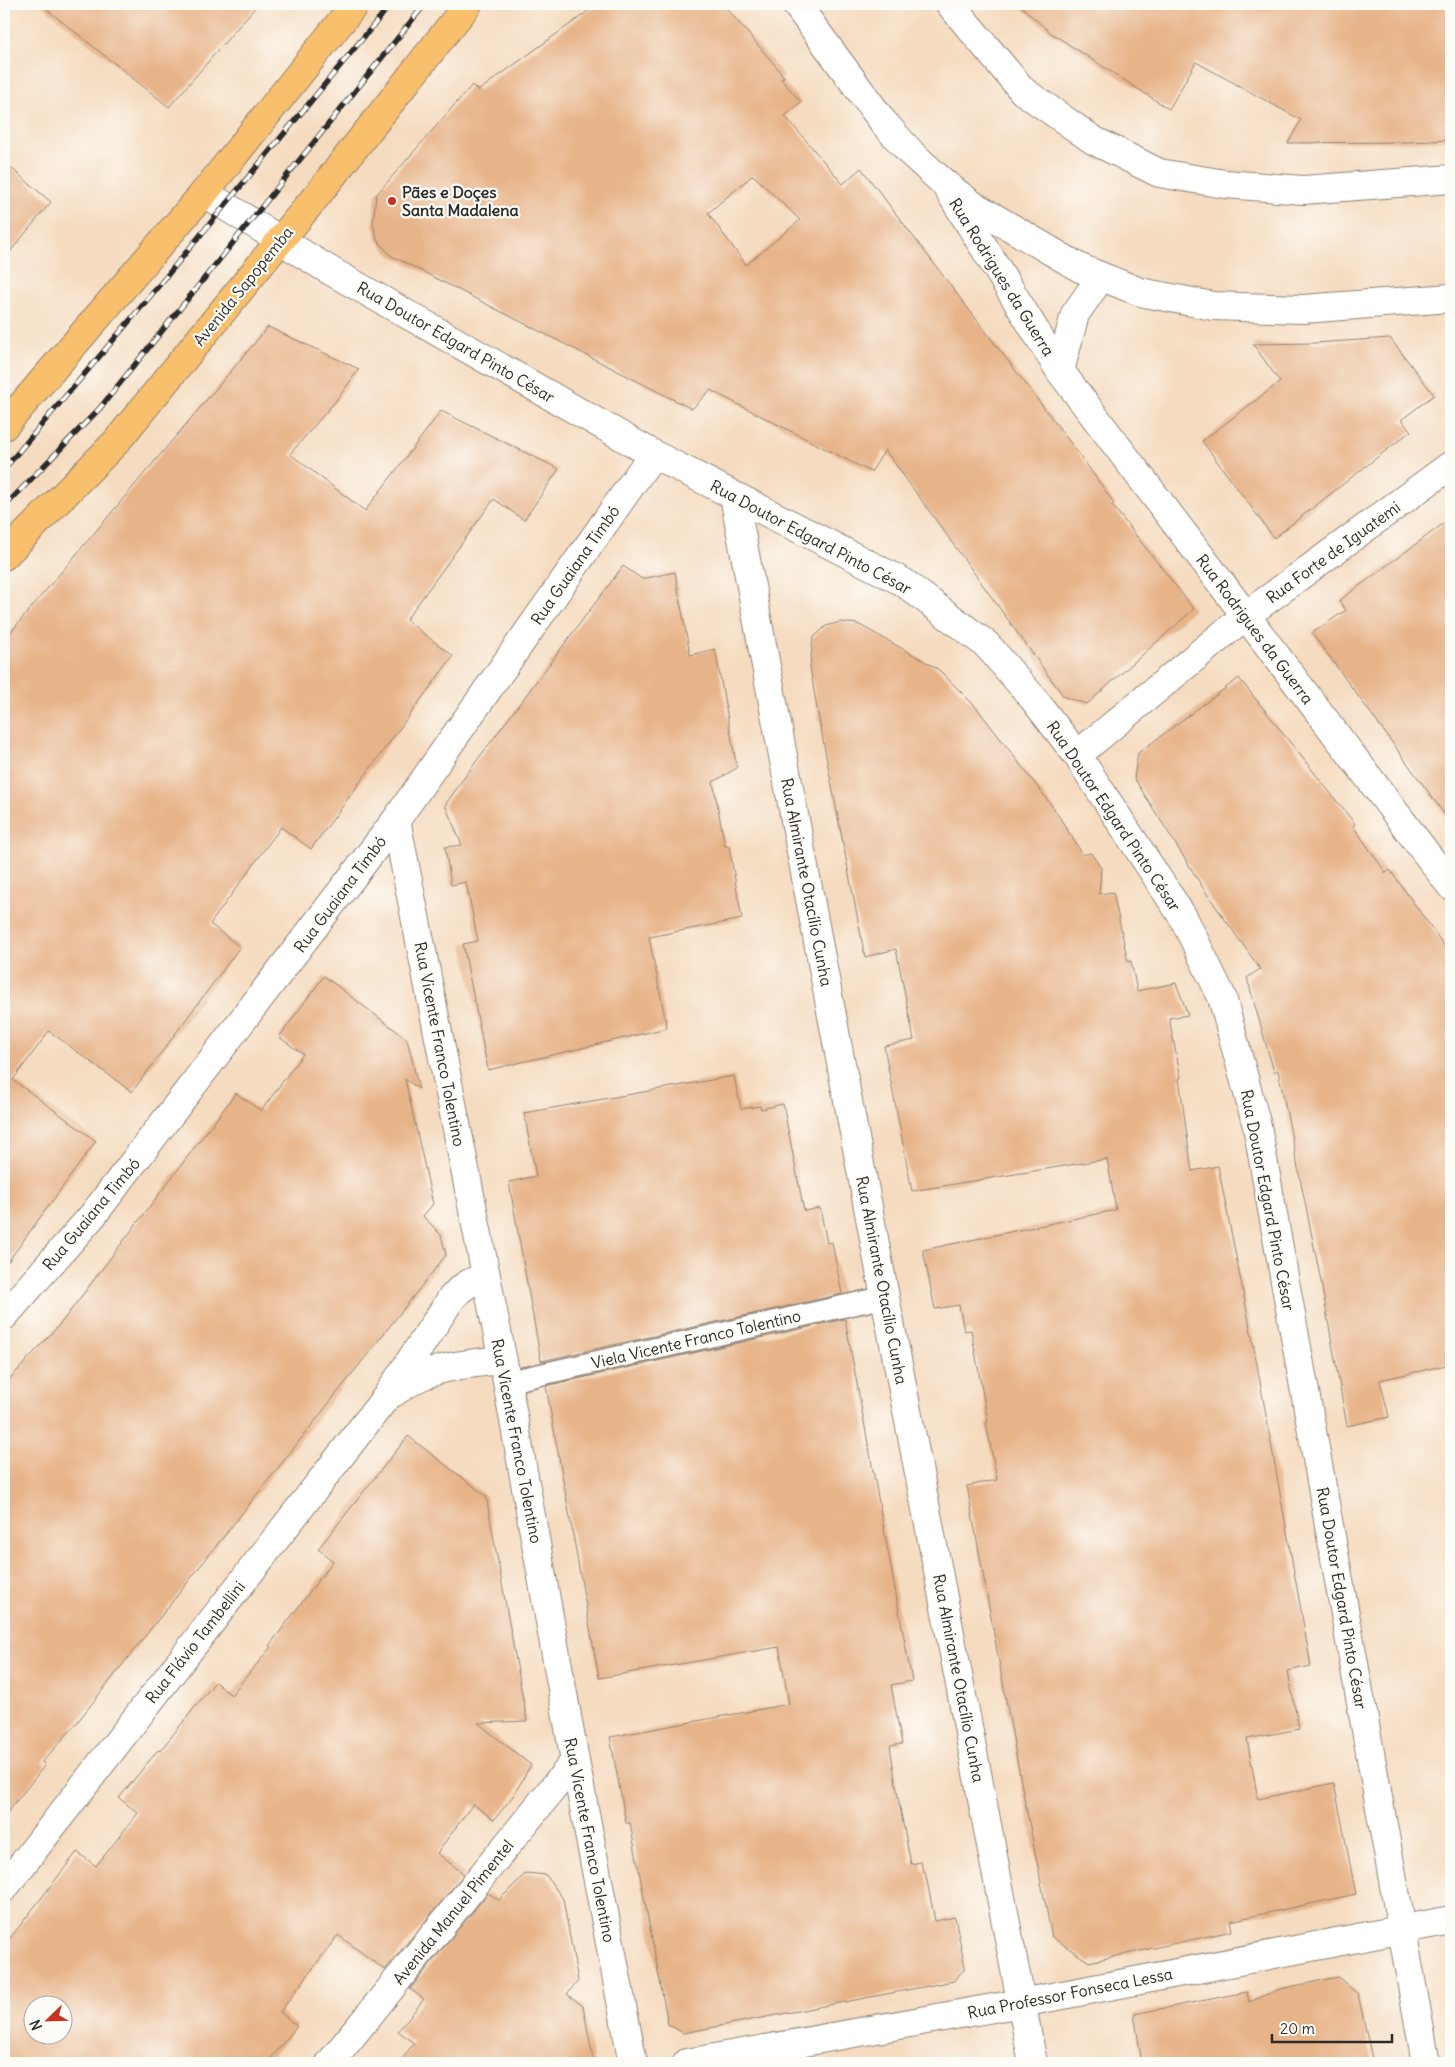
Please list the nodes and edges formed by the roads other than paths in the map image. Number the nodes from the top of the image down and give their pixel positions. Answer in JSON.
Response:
{"nodes":[{"id":1,"x":355,"y":4,"type":"edge"},
{"id":2,"x":468,"y":4,"type":"edge"},
{"id":3,"x":796,"y":4,"type":"edge"},
{"id":4,"x":950,"y":4,"type":"edge"},
{"id":5,"x":1451,"y":179,"type":"edge"},
{"id":6,"x":945,"y":184,"type":"junction"},
{"id":7,"x":204,"y":193,"type":"junction"},
{"id":8,"x":279,"y":240,"type":"junction"},
{"id":9,"x":1101,"y":277,"type":"junction"},
{"id":10,"x":1451,"y":298,"type":"edge"},
{"id":11,"x":1060,"y":371,"type":"junction"},
{"id":12,"x":4,"y":426,"type":"edge"},
{"id":13,"x":653,"y":454,"type":"junction"},
{"id":14,"x":1451,"y":465,"type":"edge"},
{"id":15,"x":734,"y":496,"type":"junction"},
{"id":16,"x":4,"y":556,"type":"edge"},
{"id":17,"x":1245,"y":616,"type":"junction"},
{"id":18,"x":1077,"y":755,"type":"junction"},
{"id":19,"x":396,"y":820,"type":"junction"},
{"id":20,"x":1451,"y":886,"type":"edge"},
{"id":21,"x":486,"y":1277,"type":"junction"},
{"id":22,"x":885,"y":1296,"type":"junction"},
{"id":23,"x":4,"y":1316,"type":"edge"},
{"id":24,"x":504,"y":1371,"type":"junction"},
{"id":25,"x":387,"y":1396,"type":"junction"},
{"id":26,"x":575,"y":1761,"type":"junction"},
{"id":27,"x":4,"y":1888,"type":"edge"},
{"id":28,"x":1449,"y":1918,"type":"edge"},
{"id":29,"x":1402,"y":1930,"type":"junction"},
{"id":30,"x":1022,"y":2003,"type":"junction"},
{"id":31,"x":330,"y":2063,"type":"edge"},
{"id":32,"x":633,"y":2063,"type":"edge"},
{"id":33,"x":687,"y":2063,"type":"edge"},
{"id":34,"x":1033,"y":2063,"type":"edge"},
{"id":35,"x":1426,"y":2063,"type":"edge"}],
"edges":[{"from":1,"to":7,"type":"main road"},
{"from":2,"to":8,"type":"main road","name":"Avenida Sapopemba"},
{"from":3,"to":6,"type":"street"},
{"from":4,"to":5,"type":"street"},
{"from":6,"to":9,"type":"street"},
{"from":6,"to":11,"type":"street","name":"Rua Rodrigues da Guerra"},
{"from":7,"to":8,"type":"street","name":"Rua Doutor Edgard Pinto César"},
{"from":7,"to":12,"type":"main road"},
{"from":8,"to":13,"type":"street","name":"Rua Doutor Edgard Pinto César"},
{"from":8,"to":16,"type":"main road","name":"Avenida Sapopemba"},
{"from":9,"to":10,"type":"street"},
{"from":9,"to":11,"type":"street","name":"Rua Rodrigues da Guerra"},
{"from":11,"to":17,"type":"street","name":"Rua Rodrigues da Guerra"},
{"from":13,"to":15,"type":"street","name":"Rua Doutor Edgard Pinto César"},
{"from":13,"to":19,"type":"street","name":"Rua Guaiana Timbó"},
{"from":14,"to":17,"type":"street","name":"Rua Forte de Iguatemi"},
{"from":15,"to":18,"type":"street","name":"Rua Doutor Edgard Pinto César"},
{"from":15,"to":22,"type":"street","name":"Rua Almirante Otacílio Cunha"},
{"from":17,"to":18,"type":"street","name":"Rua Forte de Iguatemi"},
{"from":17,"to":20,"type":"street","name":"Rua Rodrigues da Guerra"},
{"from":18,"to":29,"type":"street","name":"Rua Doutor Edgard Pinto César"},
{"from":19,"to":21,"type":"street","name":"Rua Vicente Franco Tolentino"},
{"from":19,"to":23,"type":"street","name":"Rua Guaiana Timbó"},
{"from":21,"to":24,"type":"street","name":"Rua Vicente Franco Tolentino"},
{"from":21,"to":25,"type":"street","name":"Rua Flávio Tambellini"},
{"from":22,"to":24,"type":"lane","name":"Viela Vicente Franco Tolentino"},
{"from":22,"to":30,"type":"street","name":"Rua Almirante Otacílio Cunha"},
{"from":24,"to":25,"type":"street","name":"Rua Flávio Tambellini"},
{"from":24,"to":26,"type":"street","name":"Rua Vicente Franco Tolentino"},
{"from":25,"to":27,"type":"street","name":"Rua Flávio Tambellini"},
{"from":26,"to":31,"type":"street","name":"Avenida Manuel Pimentel"},
{"from":26,"to":32,"type":"street","name":"Rua Vicente Franco Tolentino"},
{"from":28,"to":29,"type":"street","name":"Rua Professor Fonseca Lessa"},
{"from":29,"to":30,"type":"street","name":"Rua Professor Fonseca Lessa"},
{"from":29,"to":35,"type":"street","name":"Rua Doutor Edgard Pinto César"},
{"from":30,"to":33,"type":"street","name":"Rua Professor Fonseca Lessa"},
{"from":30,"to":34,"type":"street","name":"Rua Almirante Otacílio Cunha"}]}
